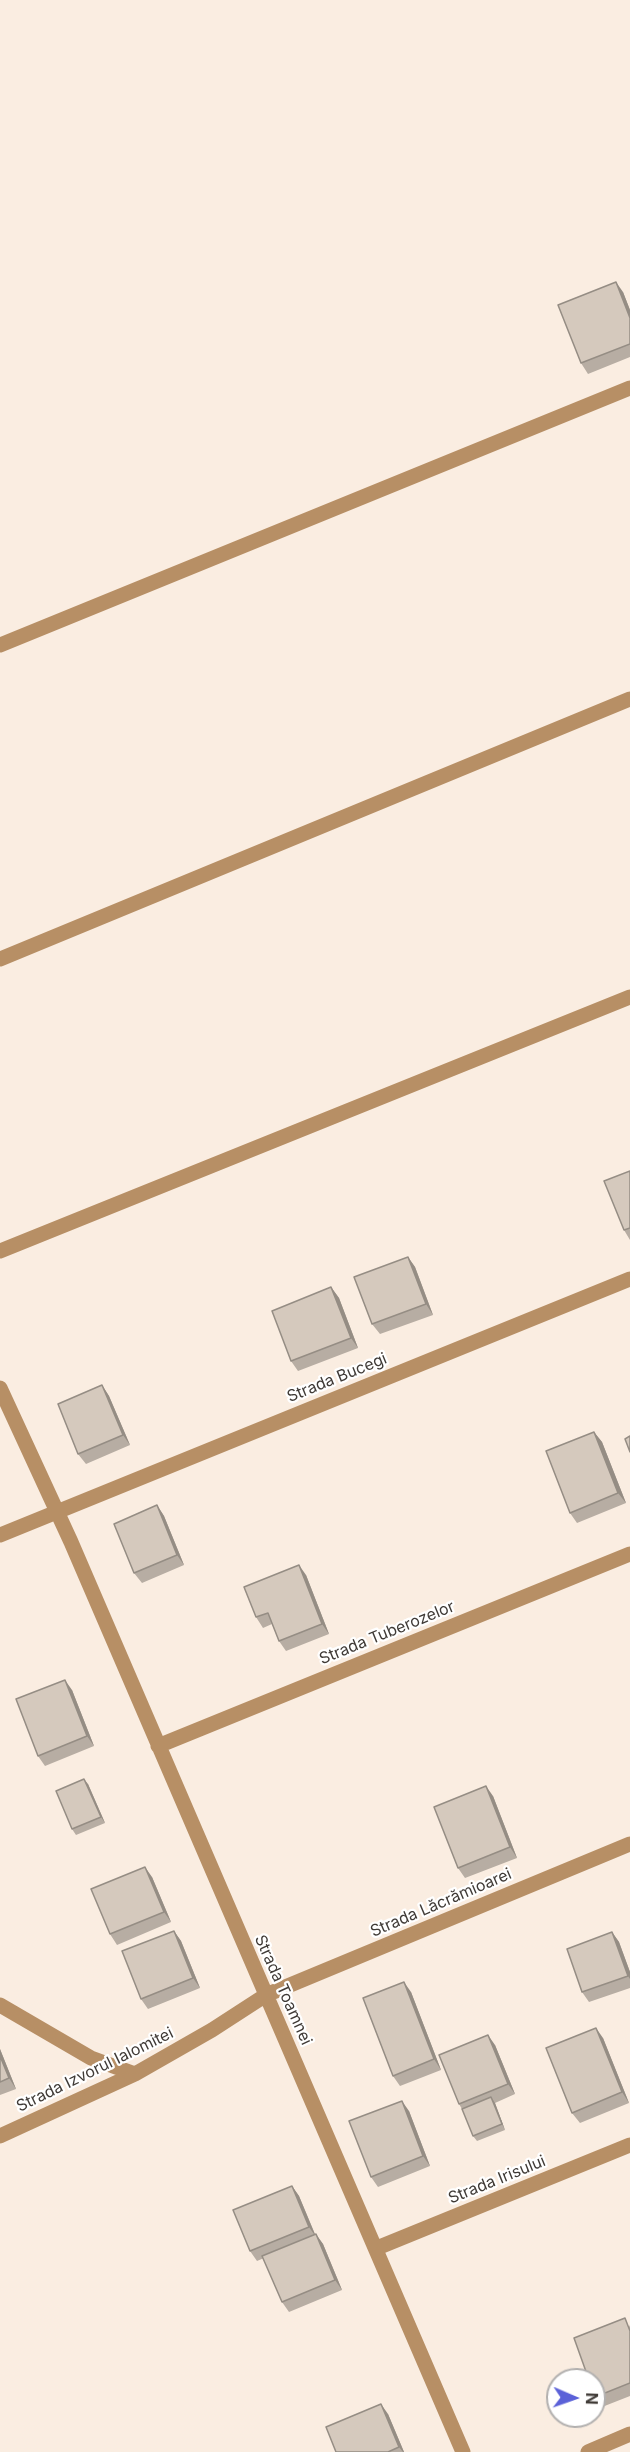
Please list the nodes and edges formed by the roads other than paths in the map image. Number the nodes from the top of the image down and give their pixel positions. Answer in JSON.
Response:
{"nodes":[{"id":1,"x":630,"y":388,"type":"edge"},
{"id":2,"x":0,"y":645,"type":"edge"},
{"id":3,"x":630,"y":699,"type":"edge"},
{"id":4,"x":0,"y":959,"type":"edge"},
{"id":5,"x":630,"y":997,"type":"edge"},
{"id":6,"x":0,"y":1251,"type":"edge"},
{"id":7,"x":630,"y":1279,"type":"edge"},
{"id":8,"x":0,"y":1389,"type":"edge"},
{"id":9,"x":57,"y":1510,"type":"junction"},
{"id":10,"x":0,"y":1535,"type":"edge"},
{"id":11,"x":630,"y":1554,"type":"edge"},
{"id":12,"x":158,"y":1746,"type":"junction"},
{"id":13,"x":630,"y":1844,"type":"edge"},
{"id":14,"x":266,"y":1995,"type":"junction"},
{"id":15,"x":0,"y":2005,"type":"edge"},
{"id":16,"x":135,"y":2074,"type":"junction"},
{"id":17,"x":0,"y":2136,"type":"edge"},
{"id":18,"x":630,"y":2145,"type":"edge"},
{"id":19,"x":377,"y":2248,"type":"junction"},
{"id":20,"x":630,"y":2434,"type":"edge"},
{"id":21,"x":464,"y":2452,"type":"edge"},
{"id":22,"x":588,"y":2452,"type":"edge"}],
"edges":[{"from":1,"to":2,"type":"street"},
{"from":3,"to":4,"type":"street"},
{"from":5,"to":6,"type":"street"},
{"from":7,"to":9,"type":"street","name":"Strada Bucegi"},
{"from":8,"to":9,"type":"street","name":"Strada Toamnei"},
{"from":9,"to":10,"type":"street","name":"Strada Bucegi"},
{"from":9,"to":12,"type":"street","name":"Strada Toamnei"},
{"from":11,"to":12,"type":"street","name":"Strada Tuberozelor"},
{"from":12,"to":14,"type":"street","name":"Strada Toamnei"},
{"from":13,"to":14,"type":"street","name":"Strada Lăcrămioarei"},
{"from":14,"to":16,"type":"street","name":"Strada Izvorul Ialomitei"},
{"from":14,"to":19,"type":"street","name":"Strada Toamnei"},
{"from":15,"to":16,"type":"street"},
{"from":16,"to":17,"type":"street","name":"Strada Izvorul Ialomitei"},
{"from":18,"to":19,"type":"street","name":"Strada Irisului"},
{"from":19,"to":21,"type":"street","name":"Strada Toamnei"},
{"from":20,"to":22,"type":"street"}]}
